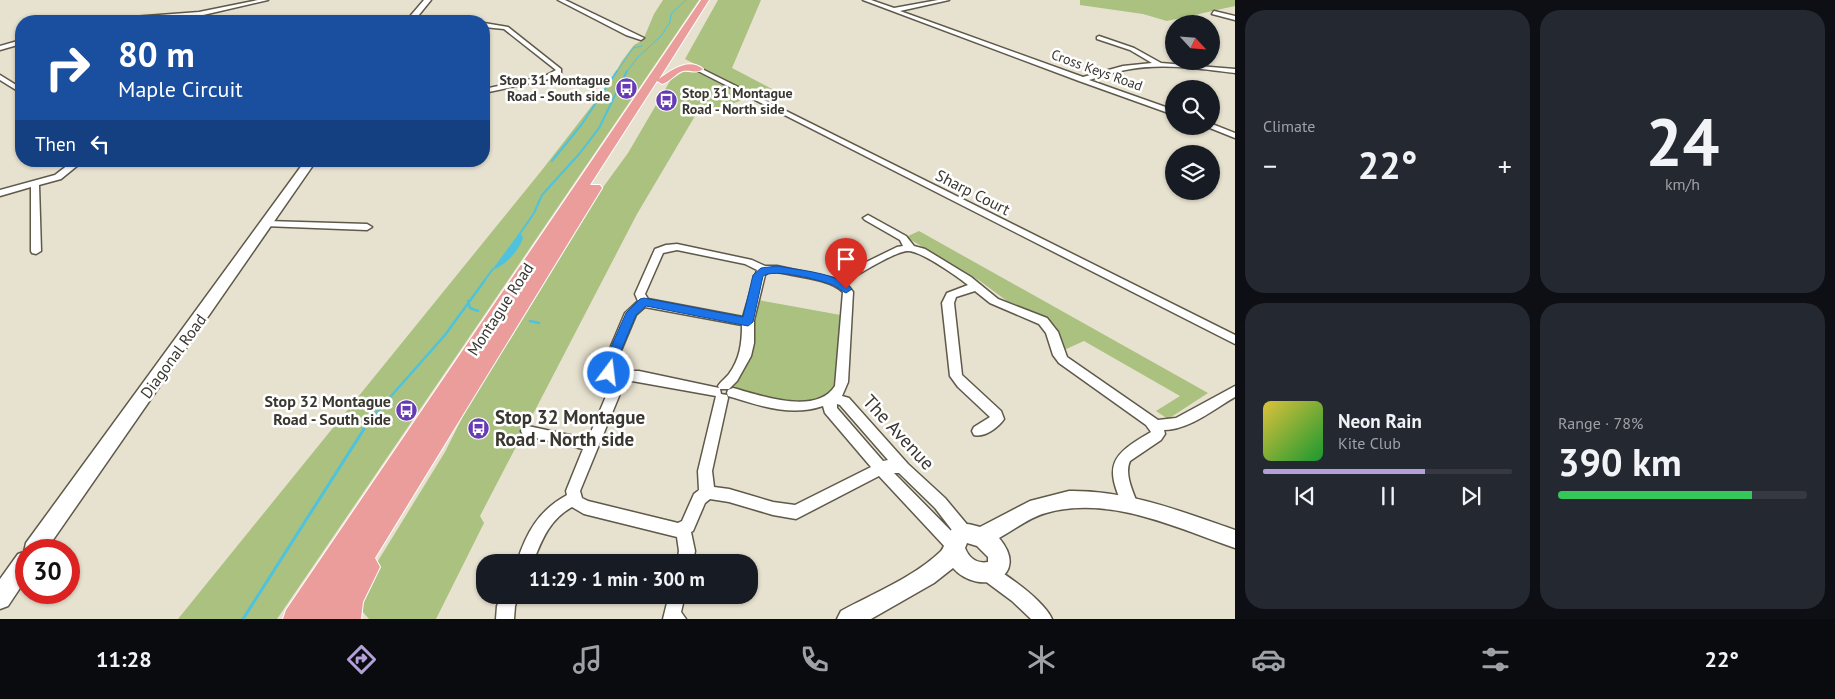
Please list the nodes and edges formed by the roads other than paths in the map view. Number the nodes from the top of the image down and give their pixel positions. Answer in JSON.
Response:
{"nodes":[{"id":1,"x":265,"y":0,"type":"edge"},
{"id":2,"x":422,"y":0,"type":"edge"},
{"id":3,"x":428,"y":0,"type":"edge"},
{"id":4,"x":561,"y":0,"type":"edge"},
{"id":5,"x":705,"y":0,"type":"edge"},
{"id":6,"x":713,"y":0,"type":"edge"},
{"id":7,"x":866,"y":0,"type":"edge"},
{"id":8,"x":946,"y":0,"type":"edge"},
{"id":9,"x":893,"y":10,"type":"junction"},
{"id":10,"x":1214,"y":13,"type":"dead end"},
{"id":11,"x":415,"y":14,"type":"joint"},
{"id":12,"x":185,"y":15,"type":"edge"},
{"id":13,"x":1235,"y":18,"type":"edge"},
{"id":14,"x":490,"y":26,"type":"edge"},
{"id":15,"x":641,"y":38,"type":"dead end"},
{"id":16,"x":1100,"y":38,"type":"dead end"},
{"id":17,"x":15,"y":44,"type":"edge"},
{"id":18,"x":1,"y":48,"type":"edge"},
{"id":19,"x":0,"y":56,"type":"edge"},
{"id":20,"x":682,"y":58,"type":"dead end"},
{"id":21,"x":1161,"y":64,"type":"junction"},
{"id":22,"x":698,"y":69,"type":"junction"},
{"id":23,"x":1235,"y":71,"type":"edge"},
{"id":24,"x":0,"y":77,"type":"edge"},
{"id":25,"x":1083,"y":79,"type":"junction"},
{"id":26,"x":662,"y":81,"type":"junction"},
{"id":27,"x":15,"y":87,"type":"edge"},
{"id":28,"x":490,"y":90,"type":"edge"},
{"id":29,"x":1165,"y":110,"type":"edge"},
{"id":30,"x":1220,"y":130,"type":"edge"},
{"id":31,"x":1235,"y":136,"type":"edge"},
{"id":32,"x":72,"y":167,"type":"edge"},
{"id":33,"x":307,"y":167,"type":"edge"},
{"id":34,"x":35,"y":184,"type":"junction"},
{"id":35,"x":0,"y":193,"type":"edge"},
{"id":36,"x":868,"y":218,"type":"dead end"},
{"id":37,"x":267,"y":224,"type":"junction"},
{"id":38,"x":367,"y":227,"type":"dead end"},
{"id":39,"x":910,"y":248,"type":"junction"},
{"id":40,"x":36,"y":251,"type":"dead end"},
{"id":41,"x":764,"y":270,"type":"junction"},
{"id":42,"x":839,"y":283,"type":"junction"},
{"id":43,"x":976,"y":287,"type":"junction"},
{"id":44,"x":644,"y":302,"type":"junction"},
{"id":45,"x":748,"y":322,"type":"junction"},
{"id":46,"x":1235,"y":340,"type":"edge"},
{"id":47,"x":619,"y":381,"type":"junction"},
{"id":48,"x":1235,"y":391,"type":"edge"},
{"id":49,"x":724,"y":392,"type":"junction"},
{"id":50,"x":830,"y":398,"type":"junction"},
{"id":51,"x":1155,"y":425,"type":"junction"},
{"id":52,"x":979,"y":431,"type":"dead end"},
{"id":53,"x":528,"y":432,"type":"dead end"},
{"id":54,"x":592,"y":446,"type":"junction"},
{"id":55,"x":881,"y":468,"type":"junction"},
{"id":56,"x":903,"y":468,"type":"junction"},
{"id":57,"x":706,"y":493,"type":"junction"},
{"id":58,"x":574,"y":499,"type":"junction"},
{"id":59,"x":398,"y":501,"type":"junction"},
{"id":60,"x":1130,"y":505,"type":"junction"},
{"id":61,"x":1012,"y":521,"type":"junction"},
{"id":62,"x":683,"y":529,"type":"junction"},
{"id":63,"x":42,"y":539,"type":"edge"},
{"id":64,"x":1235,"y":539,"type":"edge"},
{"id":65,"x":963,"y":541,"type":"junction"},
{"id":66,"x":529,"y":554,"type":"edge"},
{"id":67,"x":686,"y":554,"type":"edge"},
{"id":68,"x":989,"y":565,"type":"junction"},
{"id":69,"x":325,"y":575,"type":"junction"},
{"id":70,"x":926,"y":576,"type":"junction"},
{"id":71,"x":15,"y":577,"type":"edge"},
{"id":72,"x":0,"y":598,"type":"edge"},
{"id":73,"x":507,"y":604,"type":"edge"},
{"id":74,"x":675,"y":604,"type":"edge"},
{"id":75,"x":296,"y":619,"type":"edge"},
{"id":76,"x":306,"y":619,"type":"edge"},
{"id":77,"x":322,"y":619,"type":"edge"},
{"id":78,"x":348,"y":619,"type":"edge"},
{"id":79,"x":505,"y":619,"type":"edge"},
{"id":80,"x":677,"y":619,"type":"edge"},
{"id":81,"x":850,"y":619,"type":"edge"},
{"id":82,"x":1043,"y":619,"type":"edge"}],
"edges":[{"from":1,"to":12,"type":"street"},
{"from":2,"to":11,"type":"street"},
{"from":3,"to":11,"type":"street"},
{"from":4,"to":15,"type":"street"},
{"from":5,"to":69,"type":"main road","name":"Montague Road"},
{"from":6,"to":26,"type":"main road","name":"Montague Road"},
{"from":7,"to":9,"type":"street","name":"Cross Keys Road"},
{"from":8,"to":9,"type":"street"},
{"from":9,"to":25,"type":"street","name":"Cross Keys Road"},
{"from":10,"to":13,"type":"street"},
{"from":14,"to":28,"type":"street"},
{"from":16,"to":21,"type":"street"},
{"from":17,"to":18,"type":"street"},
{"from":18,"to":19,"type":"street"},
{"from":20,"to":22,"type":"main road"},
{"from":21,"to":23,"type":"street"},
{"from":21,"to":25,"type":"street"},
{"from":22,"to":26,"type":"main road"},
{"from":22,"to":46,"type":"street","name":"Sharp Court"},
{"from":24,"to":27,"type":"street"},
{"from":25,"to":29,"type":"street","name":"Cross Keys Road"},
{"from":26,"to":59,"type":"main road","name":"Montague Road"},
{"from":30,"to":31,"type":"street"},
{"from":32,"to":34,"type":"street"},
{"from":33,"to":37,"type":"street","name":"Diagonal Road"},
{"from":34,"to":35,"type":"street"},
{"from":34,"to":40,"type":"street"},
{"from":36,"to":39,"type":"street"},
{"from":37,"to":38,"type":"street"},
{"from":37,"to":63,"type":"street","name":"Diagonal Road"},
{"from":39,"to":42,"type":"street"},
{"from":39,"to":43,"type":"street"},
{"from":41,"to":42,"type":"street"},
{"from":41,"to":44,"type":"street"},
{"from":41,"to":45,"type":"street"},
{"from":42,"to":50,"type":"street"},
{"from":43,"to":51,"type":"street"},
{"from":43,"to":52,"type":"street"},
{"from":44,"to":45,"type":"street"},
{"from":44,"to":47,"type":"street"},
{"from":45,"to":49,"type":"street"},
{"from":47,"to":49,"type":"street"},
{"from":47,"to":54,"type":"street"},
{"from":48,"to":51,"type":"street"},
{"from":49,"to":50,"type":"street"},
{"from":49,"to":57,"type":"street"},
{"from":50,"to":55,"type":"street"},
{"from":50,"to":56,"type":"street","name":"The Avenue"},
{"from":51,"to":60,"type":"street"},
{"from":53,"to":54,"type":"street"},
{"from":54,"to":58,"type":"street"},
{"from":55,"to":56,"type":"street"},
{"from":55,"to":57,"type":"street"},
{"from":55,"to":65,"type":"street"},
{"from":56,"to":65,"type":"street","name":"The Avenue"},
{"from":57,"to":62,"type":"street"},
{"from":58,"to":62,"type":"street"},
{"from":58,"to":66,"type":"street"},
{"from":59,"to":77,"type":"main road","name":"Montague Road"},
{"from":59,"to":78,"type":"main road"},
{"from":60,"to":61,"type":"street"},
{"from":60,"to":64,"type":"street"},
{"from":61,"to":65,"type":"street"},
{"from":61,"to":68,"type":"street"},
{"from":62,"to":67,"type":"street"},
{"from":65,"to":68,"type":"street"},
{"from":65,"to":68,"type":"street"},
{"from":65,"to":70,"type":"street"},
{"from":68,"to":70,"type":"street"},
{"from":68,"to":82,"type":"street"},
{"from":69,"to":75,"type":"main road","name":"Montague Road"},
{"from":69,"to":76,"type":"main road"},
{"from":70,"to":81,"type":"street"},
{"from":71,"to":72,"type":"street"},
{"from":73,"to":79,"type":"street"},
{"from":74,"to":80,"type":"street"}]}
